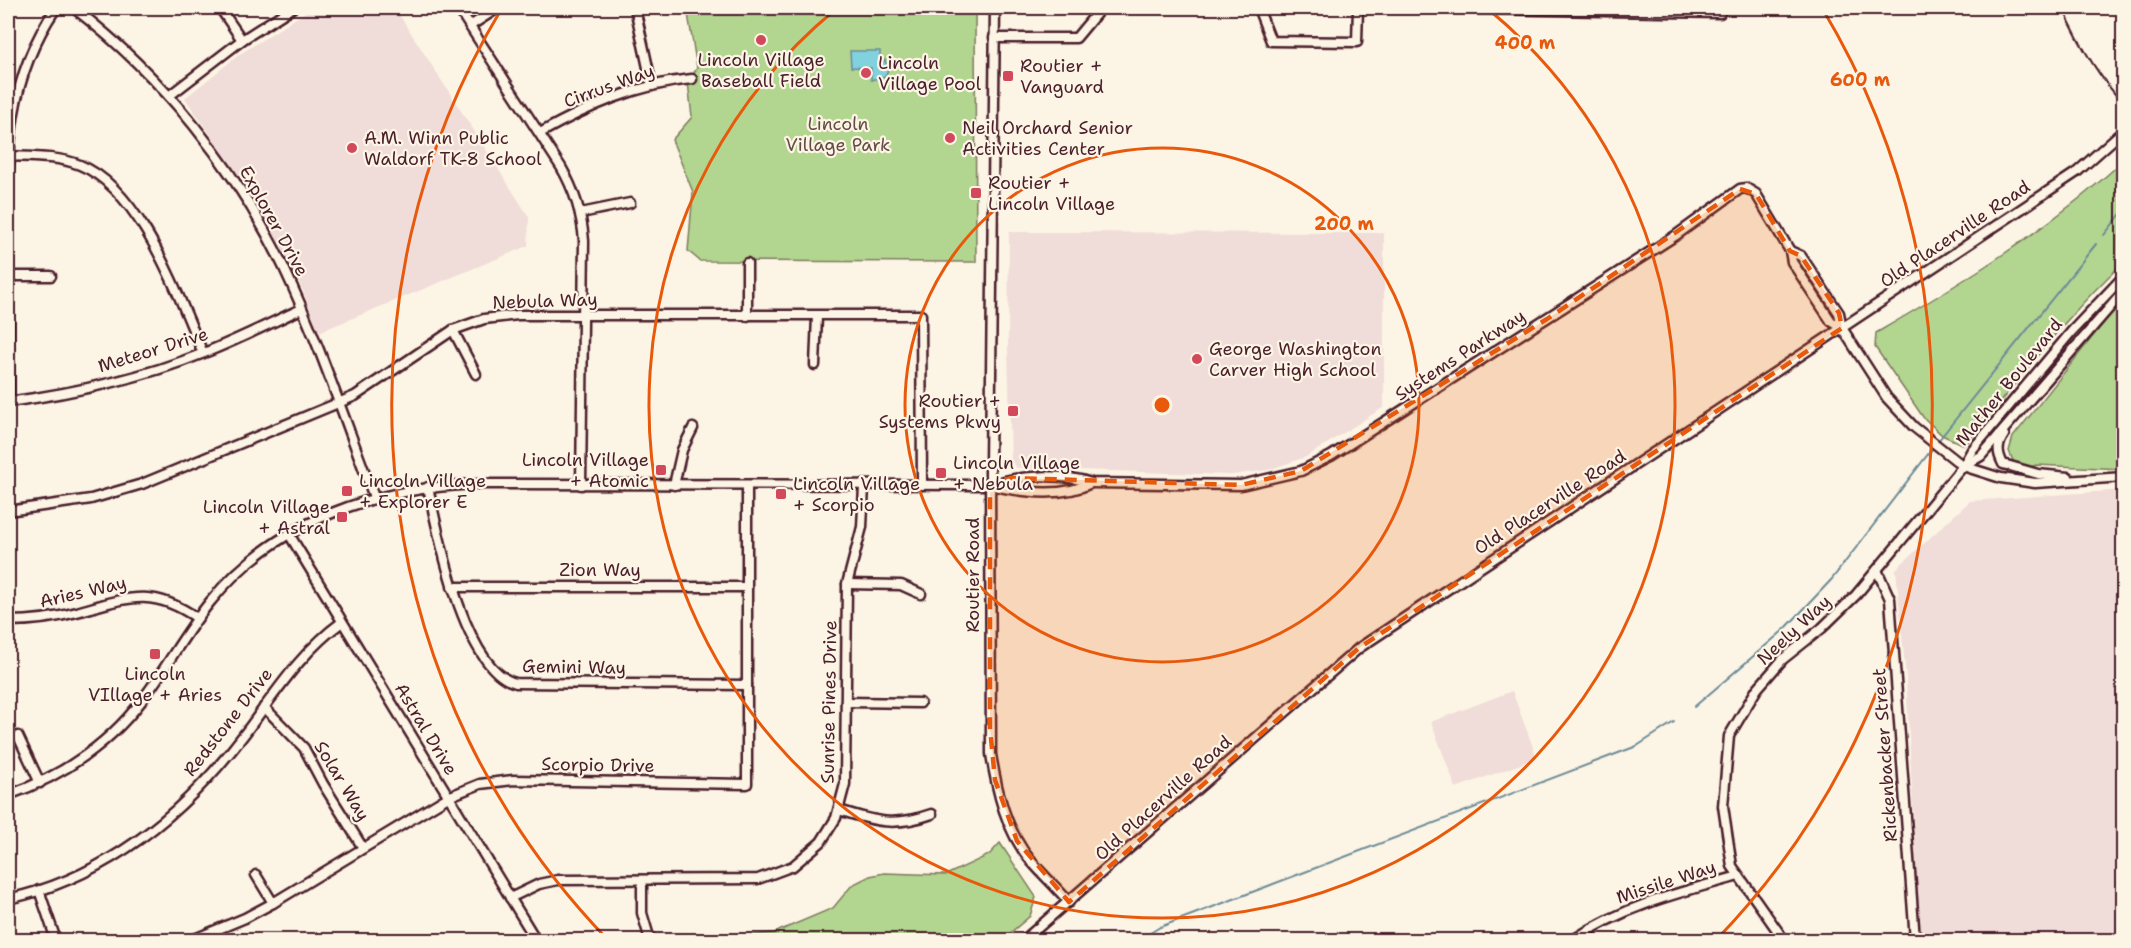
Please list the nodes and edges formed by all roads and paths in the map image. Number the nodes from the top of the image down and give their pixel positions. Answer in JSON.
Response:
{"nodes":[{"id":1,"x":56,"y":8,"type":"edge"},
{"id":2,"x":74,"y":8,"type":"edge"},
{"id":3,"x":220,"y":8,"type":"edge"},
{"id":4,"x":292,"y":8,"type":"edge"},
{"id":5,"x":458,"y":8,"type":"edge"},
{"id":6,"x":498,"y":8,"type":"edge"},
{"id":7,"x":635,"y":8,"type":"edge"},
{"id":8,"x":995,"y":8,"type":"edge"},
{"id":9,"x":1101,"y":8,"type":"edge"},
{"id":10,"x":1258,"y":8,"type":"edge"},
{"id":11,"x":1358,"y":8,"type":"edge"},
{"id":12,"x":1422,"y":8,"type":"edge"},
{"id":13,"x":1720,"y":8,"type":"edge"},
{"id":14,"x":1520,"y":9,"type":"edge"},
{"id":15,"x":1621,"y":10,"type":"edge"},
{"id":16,"x":470,"y":26,"type":"junction"},
{"id":17,"x":994,"y":38,"type":"junction"},
{"id":18,"x":242,"y":40,"type":"junction"},
{"id":19,"x":692,"y":79,"type":"dead end"},
{"id":20,"x":652,"y":86,"type":"junction"},
{"id":21,"x":169,"y":96,"type":"junction"},
{"id":22,"x":2124,"y":130,"type":"edge"},
{"id":23,"x":540,"y":133,"type":"junction"},
{"id":24,"x":8,"y":156,"type":"edge"},
{"id":25,"x":630,"y":204,"type":"dead end"},
{"id":26,"x":580,"y":213,"type":"junction"},
{"id":27,"x":747,"y":263,"type":"dead end"},
{"id":28,"x":8,"y":276,"type":"edge"},
{"id":29,"x":51,"y":276,"type":"dead end"},
{"id":30,"x":2124,"y":276,"type":"edge"},
{"id":31,"x":2124,"y":291,"type":"edge"},
{"id":32,"x":301,"y":309,"type":"junction"},
{"id":33,"x":583,"y":315,"type":"junction"},
{"id":34,"x":747,"y":316,"type":"junction"},
{"id":35,"x":817,"y":316,"type":"junction"},
{"id":36,"x":1842,"y":328,"type":"junction"},
{"id":37,"x":453,"y":330,"type":"junction"},
{"id":38,"x":203,"y":354,"type":"junction"},
{"id":39,"x":815,"y":365,"type":"dead end"},
{"id":40,"x":476,"y":374,"type":"dead end"},
{"id":41,"x":2029,"y":399,"type":"junction"},
{"id":42,"x":8,"y":402,"type":"edge"},
{"id":43,"x":338,"y":404,"type":"junction"},
{"id":44,"x":693,"y":428,"type":"dead end"},
{"id":45,"x":1963,"y":466,"type":"junction"},
{"id":46,"x":2124,"y":477,"type":"edge"},
{"id":47,"x":2095,"y":478,"type":"junction"},
{"id":48,"x":581,"y":484,"type":"junction"},
{"id":49,"x":674,"y":485,"type":"junction"},
{"id":50,"x":747,"y":485,"type":"junction"},
{"id":51,"x":922,"y":485,"type":"junction"},
{"id":52,"x":990,"y":485,"type":"junction"},
{"id":53,"x":864,"y":486,"type":"junction"},
{"id":54,"x":428,"y":487,"type":"junction"},
{"id":55,"x":374,"y":497,"type":"junction"},
{"id":56,"x":8,"y":511,"type":"edge"},
{"id":57,"x":289,"y":534,"type":"junction"},
{"id":58,"x":1877,"y":570,"type":"junction"},
{"id":59,"x":847,"y":584,"type":"junction"},
{"id":60,"x":452,"y":586,"type":"junction"},
{"id":61,"x":747,"y":587,"type":"junction"},
{"id":62,"x":921,"y":594,"type":"dead end"},
{"id":63,"x":197,"y":618,"type":"junction"},
{"id":64,"x":8,"y":621,"type":"edge"},
{"id":65,"x":342,"y":622,"type":"junction"},
{"id":66,"x":747,"y":685,"type":"junction"},
{"id":67,"x":846,"y":702,"type":"junction"},
{"id":68,"x":920,"y":703,"type":"dead end"},
{"id":69,"x":264,"y":707,"type":"junction"},
{"id":70,"x":18,"y":736,"type":"dead end"},
{"id":71,"x":40,"y":783,"type":"junction"},
{"id":72,"x":8,"y":795,"type":"edge"},
{"id":73,"x":448,"y":797,"type":"junction"},
{"id":74,"x":839,"y":810,"type":"junction"},
{"id":75,"x":932,"y":814,"type":"dead end"},
{"id":76,"x":363,"y":848,"type":"junction"},
{"id":77,"x":256,"y":875,"type":"dead end"},
{"id":78,"x":1739,"y":876,"type":"junction"},
{"id":79,"x":642,"y":880,"type":"junction"},
{"id":80,"x":39,"y":890,"type":"junction"},
{"id":81,"x":510,"y":898,"type":"junction"},
{"id":82,"x":8,"y":899,"type":"edge"},
{"id":83,"x":1069,"y":902,"type":"junction"},
{"id":84,"x":273,"y":903,"type":"junction"},
{"id":85,"x":56,"y":940,"type":"edge"},
{"id":86,"x":192,"y":940,"type":"edge"},
{"id":87,"x":536,"y":940,"type":"edge"},
{"id":88,"x":650,"y":940,"type":"edge"},
{"id":89,"x":1024,"y":940,"type":"edge"},
{"id":90,"x":1572,"y":940,"type":"edge"},
{"id":91,"x":1784,"y":940,"type":"edge"},
{"id":92,"x":1915,"y":940,"type":"edge"}],
"edges":[{"from":1,"to":24,"type":"street"},
{"from":2,"to":21,"type":"street","name":"Explorer Drive"},
{"from":3,"to":18,"type":"street"},
{"from":4,"to":18,"type":"street"},
{"from":5,"to":16,"type":"street"},
{"from":6,"to":16,"type":"street"},
{"from":7,"to":20,"type":"street"},
{"from":8,"to":17,"type":"street","name":"Routier Road"},
{"from":9,"to":17,"type":"street"},
{"from":10,"to":11,"type":"street"},
{"from":12,"to":14,"type":"street"},
{"from":13,"to":15,"type":"street"},
{"from":14,"to":15,"type":"street"},
{"from":16,"to":23,"type":"street"},
{"from":17,"to":52,"type":"street","name":"Routier Road"},
{"from":18,"to":21,"type":"street"},
{"from":19,"to":20,"type":"street","name":"Cirrus Way"},
{"from":20,"to":23,"type":"street","name":"Cirrus Way"},
{"from":21,"to":32,"type":"street","name":"Explorer Drive"},
{"from":22,"to":36,"type":"street","name":"Old Placerville Road"},
{"from":23,"to":26,"type":"street"},
{"from":24,"to":28,"type":"street"},
{"from":24,"to":38,"type":"street"},
{"from":25,"to":26,"type":"street"},
{"from":26,"to":33,"type":"street"},
{"from":27,"to":34,"type":"street"},
{"from":28,"to":29,"type":"street"},
{"from":28,"to":42,"type":"street"},
{"from":30,"to":45,"type":"street","name":"Mather Boulevard"},
{"from":31,"to":41,"type":"street","name":"Mather Boulevard"},
{"from":32,"to":38,"type":"street","name":"Meteor Drive"},
{"from":32,"to":43,"type":"street","name":"Explorer Drive"},
{"from":33,"to":34,"type":"street","name":"Nebula Way"},
{"from":33,"to":37,"type":"street","name":"Nebula Way"},
{"from":33,"to":48,"type":"street"},
{"from":34,"to":35,"type":"street","name":"Nebula Way"},
{"from":35,"to":39,"type":"street"},
{"from":35,"to":51,"type":"street","name":"Nebula Way"},
{"from":36,"to":45,"type":"street","name":"Systems Parkway"},
{"from":36,"to":52,"type":"street","name":"Systems Parkway"},
{"from":36,"to":83,"type":"street","name":"Old Placerville Road"},
{"from":37,"to":40,"type":"street"},
{"from":37,"to":43,"type":"street","name":"Nebula Way"},
{"from":38,"to":42,"type":"street","name":"Meteor Drive"},
{"from":41,"to":45,"type":"street","name":"Mather Boulevard"},
{"from":41,"to":47,"type":"street"},
{"from":43,"to":55,"type":"street","name":"Explorer Drive"},
{"from":43,"to":56,"type":"street","name":"Nebula Way"},
{"from":44,"to":49,"type":"street"},
{"from":45,"to":47,"type":"street"},
{"from":45,"to":58,"type":"street","name":"Neely Way"},
{"from":46,"to":47,"type":"street"},
{"from":48,"to":49,"type":"street","name":"Systems Parkway"},
{"from":48,"to":54,"type":"street","name":"Systems Parkway"},
{"from":49,"to":50,"type":"street","name":"Systems Parkway"},
{"from":50,"to":53,"type":"street","name":"Systems Parkway"},
{"from":50,"to":61,"type":"street","name":"Scorpio Drive"},
{"from":51,"to":52,"type":"street","name":"Systems Parkway"},
{"from":51,"to":53,"type":"street","name":"Systems Parkway"},
{"from":52,"to":83,"type":"street","name":"Routier Road"},
{"from":53,"to":59,"type":"street","name":"Sunrise Pines Drive"},
{"from":54,"to":55,"type":"street","name":"Systems Parkway"},
{"from":54,"to":60,"type":"street","name":"Gemini Way"},
{"from":55,"to":57,"type":"street","name":"Systems Parkway"},
{"from":57,"to":63,"type":"street","name":"Systems Parkway"},
{"from":57,"to":65,"type":"street","name":"Astral Drive"},
{"from":58,"to":78,"type":"street","name":"Neely Way"},
{"from":58,"to":92,"type":"street","name":"Rickenbacker Street"},
{"from":59,"to":62,"type":"street"},
{"from":59,"to":67,"type":"street","name":"Sunrise Pines Drive"},
{"from":60,"to":61,"type":"street","name":"Zion Way"},
{"from":60,"to":66,"type":"street","name":"Gemini Way"},
{"from":61,"to":66,"type":"street","name":"Scorpio Drive"},
{"from":63,"to":64,"type":"street","name":"Aries Way"},
{"from":63,"to":71,"type":"street","name":"Systems Parkway"},
{"from":65,"to":69,"type":"street","name":"Redstone Drive"},
{"from":65,"to":73,"type":"street","name":"Astral Drive"},
{"from":66,"to":73,"type":"street","name":"Scorpio Drive"},
{"from":67,"to":68,"type":"street"},
{"from":67,"to":74,"type":"street","name":"Sunrise Pines Drive"},
{"from":69,"to":76,"type":"street","name":"Solar Way"},
{"from":69,"to":80,"type":"street","name":"Redstone Drive"},
{"from":70,"to":71,"type":"street"},
{"from":71,"to":72,"type":"street","name":"Systems Parkway"},
{"from":73,"to":76,"type":"street","name":"Scorpio Drive"},
{"from":73,"to":81,"type":"street","name":"Astral Drive"},
{"from":74,"to":75,"type":"street"},
{"from":74,"to":79,"type":"street","name":"Sunrise Pines Drive"},
{"from":76,"to":84,"type":"street","name":"Scorpio Drive"},
{"from":77,"to":84,"type":"street"},
{"from":78,"to":90,"type":"street","name":"Missile Way"},
{"from":78,"to":91,"type":"street","name":"Neely Way"},
{"from":79,"to":81,"type":"street","name":"Sunrise Pines Drive"},
{"from":79,"to":88,"type":"street"},
{"from":80,"to":82,"type":"street","name":"Redstone Drive"},
{"from":80,"to":85,"type":"street"},
{"from":81,"to":87,"type":"street","name":"Astral Drive"},
{"from":83,"to":89,"type":"street","name":"Old Placerville Road"},
{"from":84,"to":86,"type":"street","name":"Scorpio Drive"}]}
